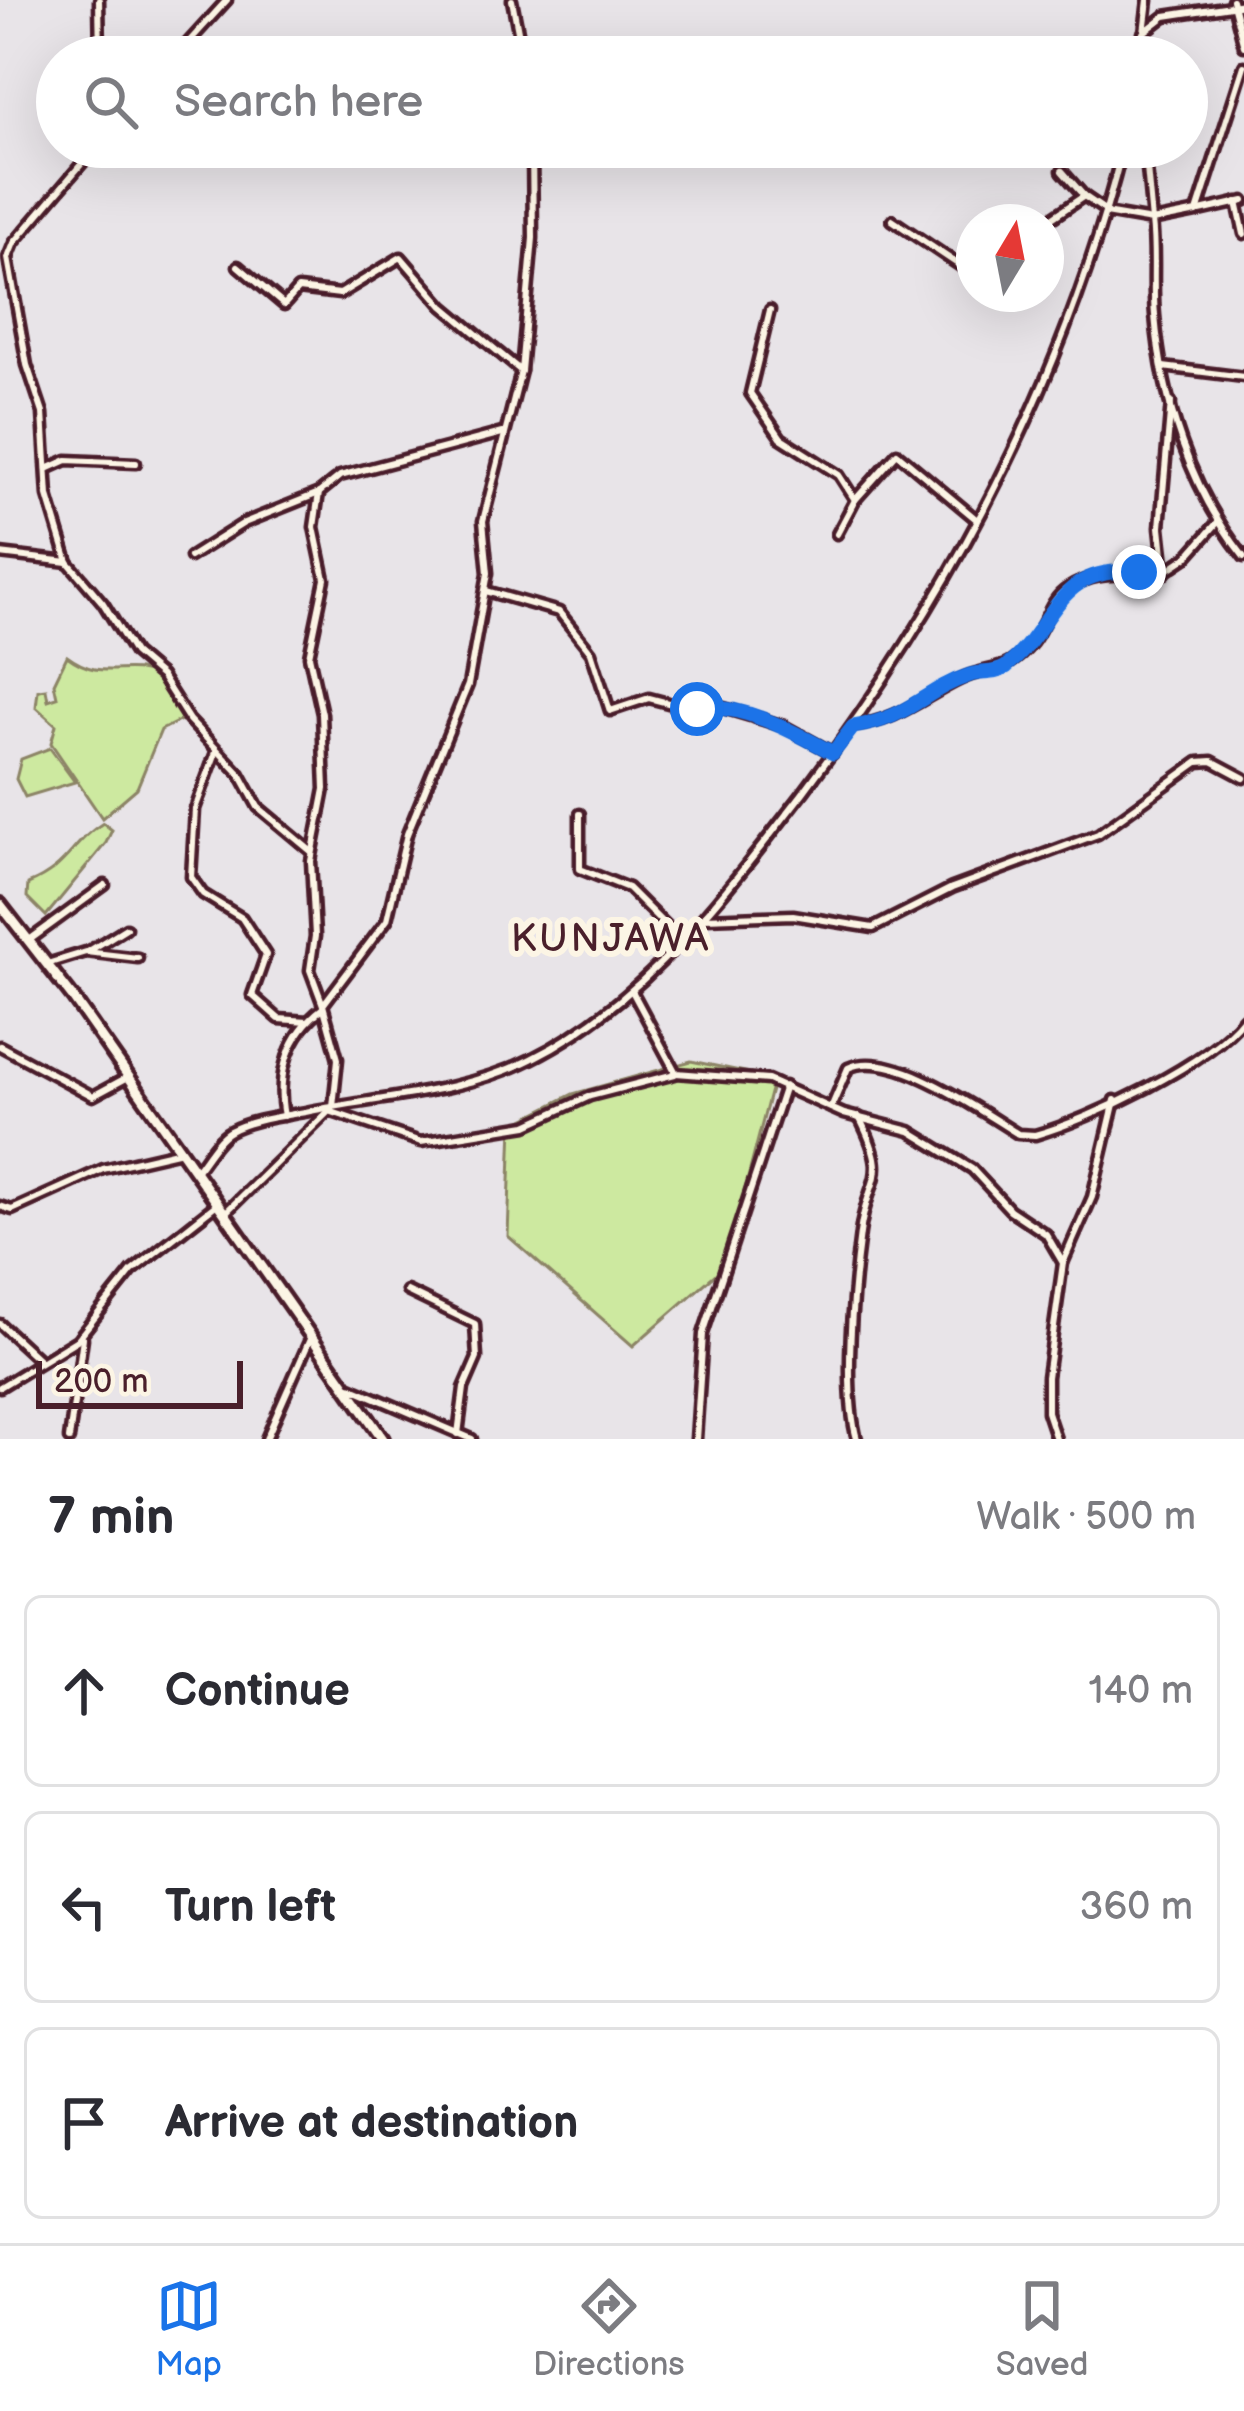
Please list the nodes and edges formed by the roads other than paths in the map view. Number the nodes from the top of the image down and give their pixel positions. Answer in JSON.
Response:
{"nodes":[{"id":1,"x":99,"y":0,"type":"edge"},
{"id":2,"x":227,"y":0,"type":"edge"},
{"id":3,"x":512,"y":0,"type":"edge"},
{"id":4,"x":1148,"y":0,"type":"edge"},
{"id":5,"x":1232,"y":2,"type":"edge"},
{"id":6,"x":1244,"y":4,"type":"edge"},
{"id":7,"x":1143,"y":33,"type":"junction"},
{"id":8,"x":100,"y":36,"type":"edge"},
{"id":9,"x":195,"y":36,"type":"edge"},
{"id":10,"x":519,"y":36,"type":"edge"},
{"id":11,"x":1143,"y":36,"type":"edge"},
{"id":12,"x":1244,"y":46,"type":"edge"},
{"id":13,"x":1244,"y":65,"type":"edge"},
{"id":14,"x":79,"y":168,"type":"edge"},
{"id":15,"x":532,"y":168,"type":"edge"},
{"id":16,"x":1118,"y":168,"type":"edge"},
{"id":17,"x":1147,"y":168,"type":"edge"},
{"id":18,"x":1062,"y":171,"type":"dead end"},
{"id":19,"x":1084,"y":196,"type":"junction"},
{"id":20,"x":1240,"y":201,"type":"edge"},
{"id":21,"x":1064,"y":210,"type":"edge"},
{"id":22,"x":1106,"y":212,"type":"junction"},
{"id":23,"x":1197,"y":212,"type":"junction"},
{"id":24,"x":892,"y":220,"type":"dead end"},
{"id":25,"x":1152,"y":221,"type":"junction"},
{"id":26,"x":1244,"y":234,"type":"edge"},
{"id":27,"x":956,"y":262,"type":"edge"},
{"id":28,"x":238,"y":266,"type":"dead end"},
{"id":29,"x":770,"y":310,"type":"dead end"},
{"id":30,"x":1162,"y":367,"type":"junction"},
{"id":31,"x":521,"y":371,"type":"junction"},
{"id":32,"x":1244,"y":377,"type":"edge"},
{"id":33,"x":1172,"y":401,"type":"junction"},
{"id":34,"x":502,"y":433,"type":"junction"},
{"id":35,"x":136,"y":463,"type":"dead end"},
{"id":36,"x":45,"y":472,"type":"junction"},
{"id":37,"x":320,"y":493,"type":"junction"},
{"id":38,"x":855,"y":500,"type":"junction"},
{"id":39,"x":976,"y":519,"type":"junction"},
{"id":40,"x":1217,"y":524,"type":"junction"},
{"id":41,"x":837,"y":534,"type":"dead end"},
{"id":42,"x":0,"y":554,"type":"edge"},
{"id":43,"x":190,"y":557,"type":"dead end"},
{"id":44,"x":1244,"y":557,"type":"edge"},
{"id":45,"x":68,"y":562,"type":"junction"},
{"id":46,"x":1166,"y":571,"type":"junction"},
{"id":47,"x":486,"y":591,"type":"junction"},
{"id":48,"x":853,"y":727,"type":"junction"},
{"id":49,"x":217,"y":751,"type":"junction"},
{"id":50,"x":833,"y":753,"type":"junction"},
{"id":51,"x":1244,"y":778,"type":"edge"},
{"id":52,"x":580,"y":814,"type":"dead end"},
{"id":53,"x":312,"y":852,"type":"junction"},
{"id":54,"x":105,"y":885,"type":"dead end"},
{"id":55,"x":0,"y":904,"type":"edge"},
{"id":56,"x":705,"y":917,"type":"junction"},
{"id":57,"x":126,"y":928,"type":"dead end"},
{"id":58,"x":28,"y":941,"type":"junction"},
{"id":59,"x":681,"y":942,"type":"junction"},
{"id":60,"x":86,"y":952,"type":"junction"},
{"id":61,"x":138,"y":958,"type":"dead end"},
{"id":62,"x":47,"y":964,"type":"junction"},
{"id":63,"x":632,"y":991,"type":"junction"},
{"id":64,"x":323,"y":1006,"type":"junction"},
{"id":65,"x":1244,"y":1018,"type":"edge"},
{"id":66,"x":308,"y":1021,"type":"junction"},
{"id":67,"x":0,"y":1046,"type":"edge"},
{"id":68,"x":676,"y":1073,"type":"junction"},
{"id":69,"x":128,"y":1076,"type":"junction"},
{"id":70,"x":785,"y":1086,"type":"junction"},
{"id":71,"x":1114,"y":1100,"type":"junction"},
{"id":72,"x":831,"y":1108,"type":"junction"},
{"id":73,"x":331,"y":1109,"type":"junction"},
{"id":74,"x":284,"y":1116,"type":"junction"},
{"id":75,"x":859,"y":1117,"type":"junction"},
{"id":76,"x":181,"y":1151,"type":"junction"},
{"id":77,"x":195,"y":1172,"type":"junction"},
{"id":78,"x":0,"y":1207,"type":"edge"},
{"id":79,"x":221,"y":1209,"type":"junction"},
{"id":80,"x":1063,"y":1263,"type":"junction"},
{"id":81,"x":407,"y":1291,"type":"dead end"},
{"id":82,"x":0,"y":1324,"type":"edge"},
{"id":83,"x":83,"y":1334,"type":"junction"},
{"id":84,"x":310,"y":1337,"type":"junction"},
{"id":85,"x":40,"y":1361,"type":"junction"},
{"id":86,"x":0,"y":1387,"type":"edge"},
{"id":87,"x":346,"y":1387,"type":"junction"},
{"id":88,"x":458,"y":1434,"type":"junction"},
{"id":89,"x":69,"y":1439,"type":"edge"},
{"id":90,"x":266,"y":1439,"type":"edge"},
{"id":91,"x":382,"y":1439,"type":"edge"},
{"id":92,"x":472,"y":1439,"type":"edge"},
{"id":93,"x":696,"y":1439,"type":"edge"},
{"id":94,"x":857,"y":1439,"type":"edge"},
{"id":95,"x":1056,"y":1439,"type":"edge"}],
"edges":[{"from":1,"to":8,"type":"street"},
{"from":2,"to":9,"type":"street"},
{"from":3,"to":10,"type":"street"},
{"from":4,"to":7,"type":"street"},
{"from":5,"to":6,"type":"street"},
{"from":5,"to":7,"type":"street"},
{"from":5,"to":12,"type":"street"},
{"from":7,"to":11,"type":"street"},
{"from":13,"to":23,"type":"street"},
{"from":14,"to":36,"type":"street"},
{"from":15,"to":31,"type":"street"},
{"from":16,"to":22,"type":"street"},
{"from":17,"to":25,"type":"street"},
{"from":18,"to":19,"type":"street"},
{"from":19,"to":21,"type":"street"},
{"from":19,"to":22,"type":"street"},
{"from":20,"to":23,"type":"street"},
{"from":20,"to":26,"type":"street"},
{"from":22,"to":25,"type":"street"},
{"from":22,"to":39,"type":"street"},
{"from":23,"to":25,"type":"street"},
{"from":24,"to":27,"type":"street"},
{"from":25,"to":30,"type":"street"},
{"from":28,"to":31,"type":"street"},
{"from":29,"to":38,"type":"street"},
{"from":30,"to":32,"type":"street"},
{"from":30,"to":33,"type":"street"},
{"from":31,"to":34,"type":"street"},
{"from":33,"to":40,"type":"street"},
{"from":33,"to":46,"type":"street"},
{"from":34,"to":37,"type":"street"},
{"from":34,"to":47,"type":"street"},
{"from":35,"to":36,"type":"street"},
{"from":36,"to":45,"type":"street"},
{"from":37,"to":43,"type":"street"},
{"from":37,"to":53,"type":"street"},
{"from":38,"to":39,"type":"street"},
{"from":38,"to":41,"type":"street"},
{"from":39,"to":48,"type":"street"},
{"from":40,"to":44,"type":"street"},
{"from":40,"to":46,"type":"street"},
{"from":42,"to":45,"type":"street"},
{"from":45,"to":49,"type":"street"},
{"from":46,"to":48,"type":"street"},
{"from":47,"to":50,"type":"street"},
{"from":47,"to":64,"type":"street"},
{"from":48,"to":50,"type":"street"},
{"from":49,"to":53,"type":"street"},
{"from":49,"to":66,"type":"street"},
{"from":50,"to":56,"type":"street"},
{"from":51,"to":56,"type":"street"},
{"from":52,"to":59,"type":"street"},
{"from":53,"to":64,"type":"street"},
{"from":54,"to":58,"type":"street"},
{"from":55,"to":58,"type":"main road"},
{"from":56,"to":59,"type":"street"},
{"from":57,"to":60,"type":"street"},
{"from":58,"to":62,"type":"main road"},
{"from":59,"to":63,"type":"street"},
{"from":60,"to":61,"type":"street"},
{"from":60,"to":62,"type":"street"},
{"from":62,"to":69,"type":"main road"},
{"from":63,"to":68,"type":"street"},
{"from":63,"to":73,"type":"street"},
{"from":64,"to":66,"type":"street"},
{"from":64,"to":73,"type":"street"},
{"from":65,"to":71,"type":"street"},
{"from":66,"to":74,"type":"street"},
{"from":67,"to":69,"type":"street"},
{"from":68,"to":70,"type":"street"},
{"from":68,"to":73,"type":"street"},
{"from":69,"to":76,"type":"main road"},
{"from":70,"to":72,"type":"street"},
{"from":70,"to":93,"type":"street"},
{"from":71,"to":72,"type":"street"},
{"from":71,"to":80,"type":"street"},
{"from":72,"to":75,"type":"street"},
{"from":73,"to":74,"type":"street"},
{"from":73,"to":79,"type":"street"},
{"from":74,"to":77,"type":"street"},
{"from":75,"to":80,"type":"street"},
{"from":75,"to":94,"type":"street"},
{"from":76,"to":77,"type":"main road"},
{"from":76,"to":78,"type":"street"},
{"from":77,"to":79,"type":"main road"},
{"from":79,"to":83,"type":"street"},
{"from":79,"to":84,"type":"main road"},
{"from":80,"to":95,"type":"street"},
{"from":81,"to":88,"type":"street"},
{"from":82,"to":85,"type":"street"},
{"from":83,"to":85,"type":"street"},
{"from":83,"to":89,"type":"street"},
{"from":84,"to":87,"type":"main road"},
{"from":84,"to":90,"type":"street"},
{"from":85,"to":86,"type":"street"},
{"from":87,"to":88,"type":"street"},
{"from":87,"to":91,"type":"main road"},
{"from":88,"to":92,"type":"street"}]}
